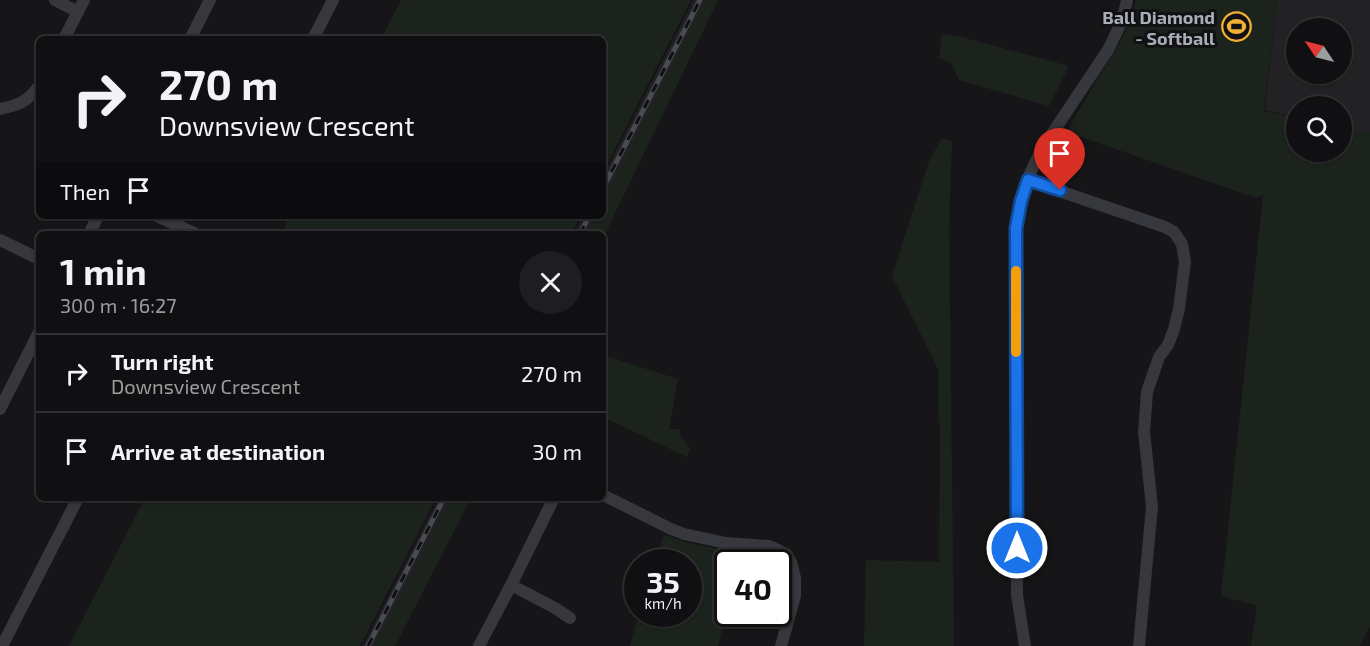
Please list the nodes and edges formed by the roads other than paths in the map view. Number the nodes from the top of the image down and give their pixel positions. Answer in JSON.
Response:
{"nodes":[{"id":1,"x":55,"y":0,"type":"edge"},
{"id":2,"x":84,"y":0,"type":"edge"},
{"id":3,"x":210,"y":0,"type":"edge"},
{"id":4,"x":333,"y":0,"type":"edge"},
{"id":5,"x":1127,"y":0,"type":"edge"},
{"id":6,"x":78,"y":12,"type":"junction"},
{"id":7,"x":66,"y":36,"type":"edge"},
{"id":8,"x":192,"y":36,"type":"edge"},
{"id":9,"x":315,"y":36,"type":"edge"},
{"id":10,"x":36,"y":90,"type":"edge"},
{"id":11,"x":0,"y":110,"type":"edge"},
{"id":12,"x":1028,"y":180,"type":"junction"},
{"id":13,"x":164,"y":219,"type":"edge"},
{"id":14,"x":189,"y":231,"type":"edge"},
{"id":15,"x":0,"y":240,"type":"edge"},
{"id":16,"x":36,"y":258,"type":"edge"},
{"id":17,"x":36,"y":338,"type":"edge"},
{"id":18,"x":0,"y":409,"type":"edge"},
{"id":19,"x":606,"y":496,"type":"edge"},
{"id":20,"x":76,"y":501,"type":"edge"},
{"id":21,"x":553,"y":501,"type":"edge"},
{"id":22,"x":511,"y":585,"type":"junction"},
{"id":23,"x":570,"y":618,"type":"dead end"},
{"id":24,"x":2,"y":646,"type":"edge"},
{"id":25,"x":479,"y":646,"type":"edge"},
{"id":26,"x":781,"y":646,"type":"edge"},
{"id":27,"x":1025,"y":646,"type":"edge"},
{"id":28,"x":1140,"y":646,"type":"edge"}],
"edges":[{"from":1,"to":6,"type":"street"},
{"from":2,"to":6,"type":"street"},
{"from":3,"to":8,"type":"street"},
{"from":4,"to":9,"type":"street"},
{"from":5,"to":12,"type":"street"},
{"from":6,"to":7,"type":"street"},
{"from":10,"to":11,"type":"street"},
{"from":12,"to":27,"type":"street"},
{"from":12,"to":28,"type":"street"},
{"from":13,"to":14,"type":"street"},
{"from":15,"to":16,"type":"street"},
{"from":17,"to":18,"type":"street"},
{"from":19,"to":26,"type":"street"},
{"from":20,"to":24,"type":"street"},
{"from":21,"to":22,"type":"street"},
{"from":22,"to":23,"type":"street"},
{"from":22,"to":25,"type":"street"}]}
